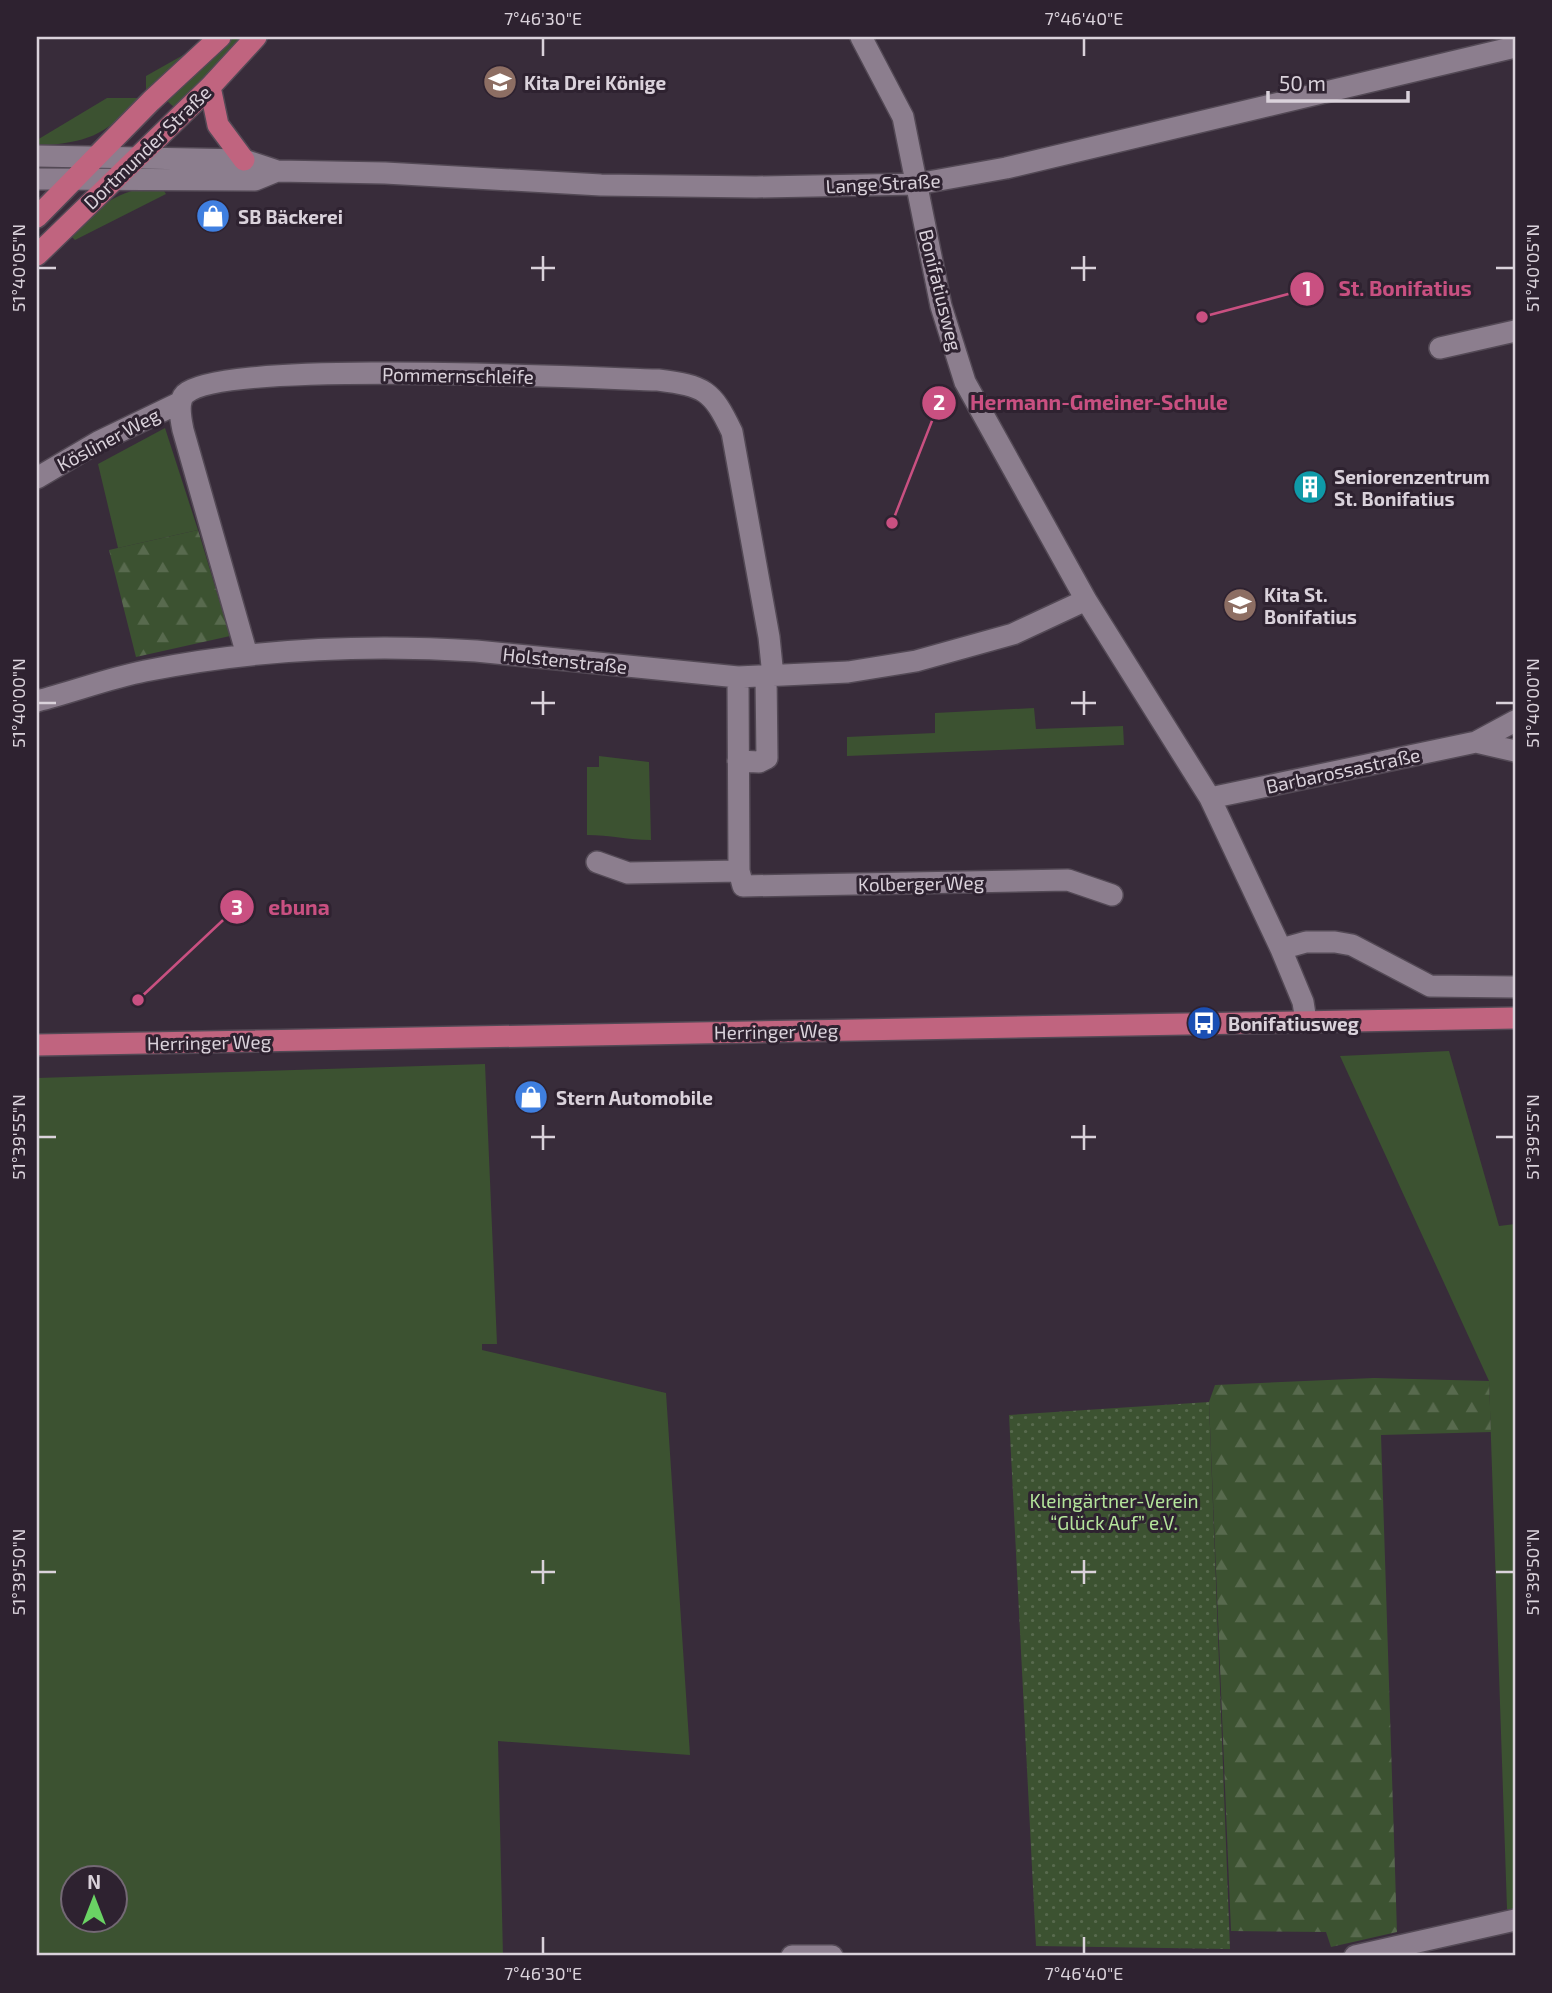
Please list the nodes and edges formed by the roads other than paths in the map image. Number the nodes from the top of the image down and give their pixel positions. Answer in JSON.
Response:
{"nodes":[{"id":1,"x":220,"y":37,"type":"edge"},
{"id":2,"x":256,"y":37,"type":"edge"},
{"id":3,"x":861,"y":37,"type":"edge"},
{"id":4,"x":1515,"y":47,"type":"edge"},
{"id":5,"x":209,"y":86,"type":"junction"},
{"id":6,"x":37,"y":156,"type":"edge"},
{"id":7,"x":96,"y":158,"type":"junction"},
{"id":8,"x":135,"y":158,"type":"junction"},
{"id":9,"x":244,"y":160,"type":"junction"},
{"id":10,"x":277,"y":171,"type":"junction"},
{"id":11,"x":37,"y":179,"type":"edge"},
{"id":12,"x":115,"y":179,"type":"junction"},
{"id":13,"x":75,"y":180,"type":"junction"},
{"id":14,"x":917,"y":184,"type":"junction"},
{"id":15,"x":37,"y":217,"type":"edge"},
{"id":16,"x":37,"y":255,"type":"edge"},
{"id":17,"x":1515,"y":331,"type":"edge"},
{"id":18,"x":1440,"y":348,"type":"dead end"},
{"id":19,"x":181,"y":402,"type":"junction"},
{"id":20,"x":37,"y":478,"type":"edge"},
{"id":21,"x":1086,"y":600,"type":"junction"},
{"id":22,"x":247,"y":655,"type":"junction"},
{"id":23,"x":770,"y":676,"type":"junction"},
{"id":24,"x":738,"y":677,"type":"junction"},
{"id":25,"x":37,"y":701,"type":"edge"},
{"id":26,"x":1515,"y":721,"type":"edge"},
{"id":27,"x":1476,"y":742,"type":"junction"},
{"id":28,"x":1515,"y":751,"type":"edge"},
{"id":29,"x":738,"y":761,"type":"junction"},
{"id":30,"x":1210,"y":798,"type":"junction"},
{"id":31,"x":597,"y":862,"type":"dead end"},
{"id":32,"x":739,"y":871,"type":"junction"},
{"id":33,"x":1112,"y":895,"type":"dead end"},
{"id":34,"x":1281,"y":949,"type":"junction"},
{"id":35,"x":1515,"y":987,"type":"edge"},
{"id":36,"x":1515,"y":1017,"type":"edge"},
{"id":37,"x":1306,"y":1021,"type":"junction"},
{"id":38,"x":37,"y":1045,"type":"edge"},
{"id":39,"x":1515,"y":1920,"type":"edge"},
{"id":40,"x":792,"y":1956,"type":"edge"},
{"id":41,"x":832,"y":1956,"type":"edge"},
{"id":42,"x":1363,"y":1956,"type":"edge"}],
"edges":[{"from":1,"to":7,"type":"main road","name":"Dortmunder Straße"},
{"from":2,"to":5,"type":"main road","name":"Dortmunder Straße"},
{"from":3,"to":14,"type":"street","name":"Bonifatiusweg"},
{"from":4,"to":14,"type":"street","name":"Lange Straße"},
{"from":5,"to":8,"type":"main road","name":"Dortmunder Straße"},
{"from":5,"to":9,"type":"main road"},
{"from":6,"to":7,"type":"street","name":"Lange Straße"},
{"from":7,"to":8,"type":"street","name":"Lange Straße"},
{"from":7,"to":13,"type":"main road","name":"Dortmunder Straße"},
{"from":8,"to":9,"type":"street","name":"Lange Straße"},
{"from":8,"to":12,"type":"main road","name":"Dortmunder Straße"},
{"from":9,"to":10,"type":"street","name":"Lange Straße"},
{"from":10,"to":12,"type":"street","name":"Lange Straße"},
{"from":10,"to":14,"type":"street","name":"Lange Straße"},
{"from":11,"to":13,"type":"street","name":"Lange Straße"},
{"from":12,"to":13,"type":"street","name":"Lange Straße"},
{"from":12,"to":16,"type":"main road","name":"Dortmunder Straße"},
{"from":13,"to":15,"type":"main road","name":"Dortmunder Straße"},
{"from":14,"to":21,"type":"street","name":"Bonifatiusweg"},
{"from":17,"to":18,"type":"street"},
{"from":19,"to":20,"type":"street","name":"Kösliner Weg"},
{"from":19,"to":22,"type":"street"},
{"from":19,"to":23,"type":"street","name":"Pommernschleife"},
{"from":21,"to":23,"type":"street","name":"Holstenstraße"},
{"from":21,"to":30,"type":"street","name":"Bonifatiusweg"},
{"from":22,"to":24,"type":"street","name":"Holstenstraße"},
{"from":22,"to":25,"type":"street","name":"Holstenstraße"},
{"from":23,"to":24,"type":"street","name":"Holstenstraße"},
{"from":23,"to":29,"type":"street"},
{"from":24,"to":29,"type":"street"},
{"from":26,"to":27,"type":"street","name":"Barbarossastraße"},
{"from":27,"to":28,"type":"street","name":"Barbarossastraße"},
{"from":27,"to":30,"type":"street","name":"Barbarossastraße"},
{"from":29,"to":32,"type":"street"},
{"from":30,"to":34,"type":"street","name":"Bonifatiusweg"},
{"from":31,"to":32,"type":"street"},
{"from":32,"to":33,"type":"street","name":"Kolberger Weg"},
{"from":34,"to":35,"type":"street"},
{"from":34,"to":37,"type":"street","name":"Bonifatiusweg"},
{"from":36,"to":37,"type":"main road","name":"Herringer Weg"},
{"from":37,"to":38,"type":"main road","name":"Herringer Weg"},
{"from":39,"to":42,"type":"street"},
{"from":40,"to":41,"type":"street"}]}
